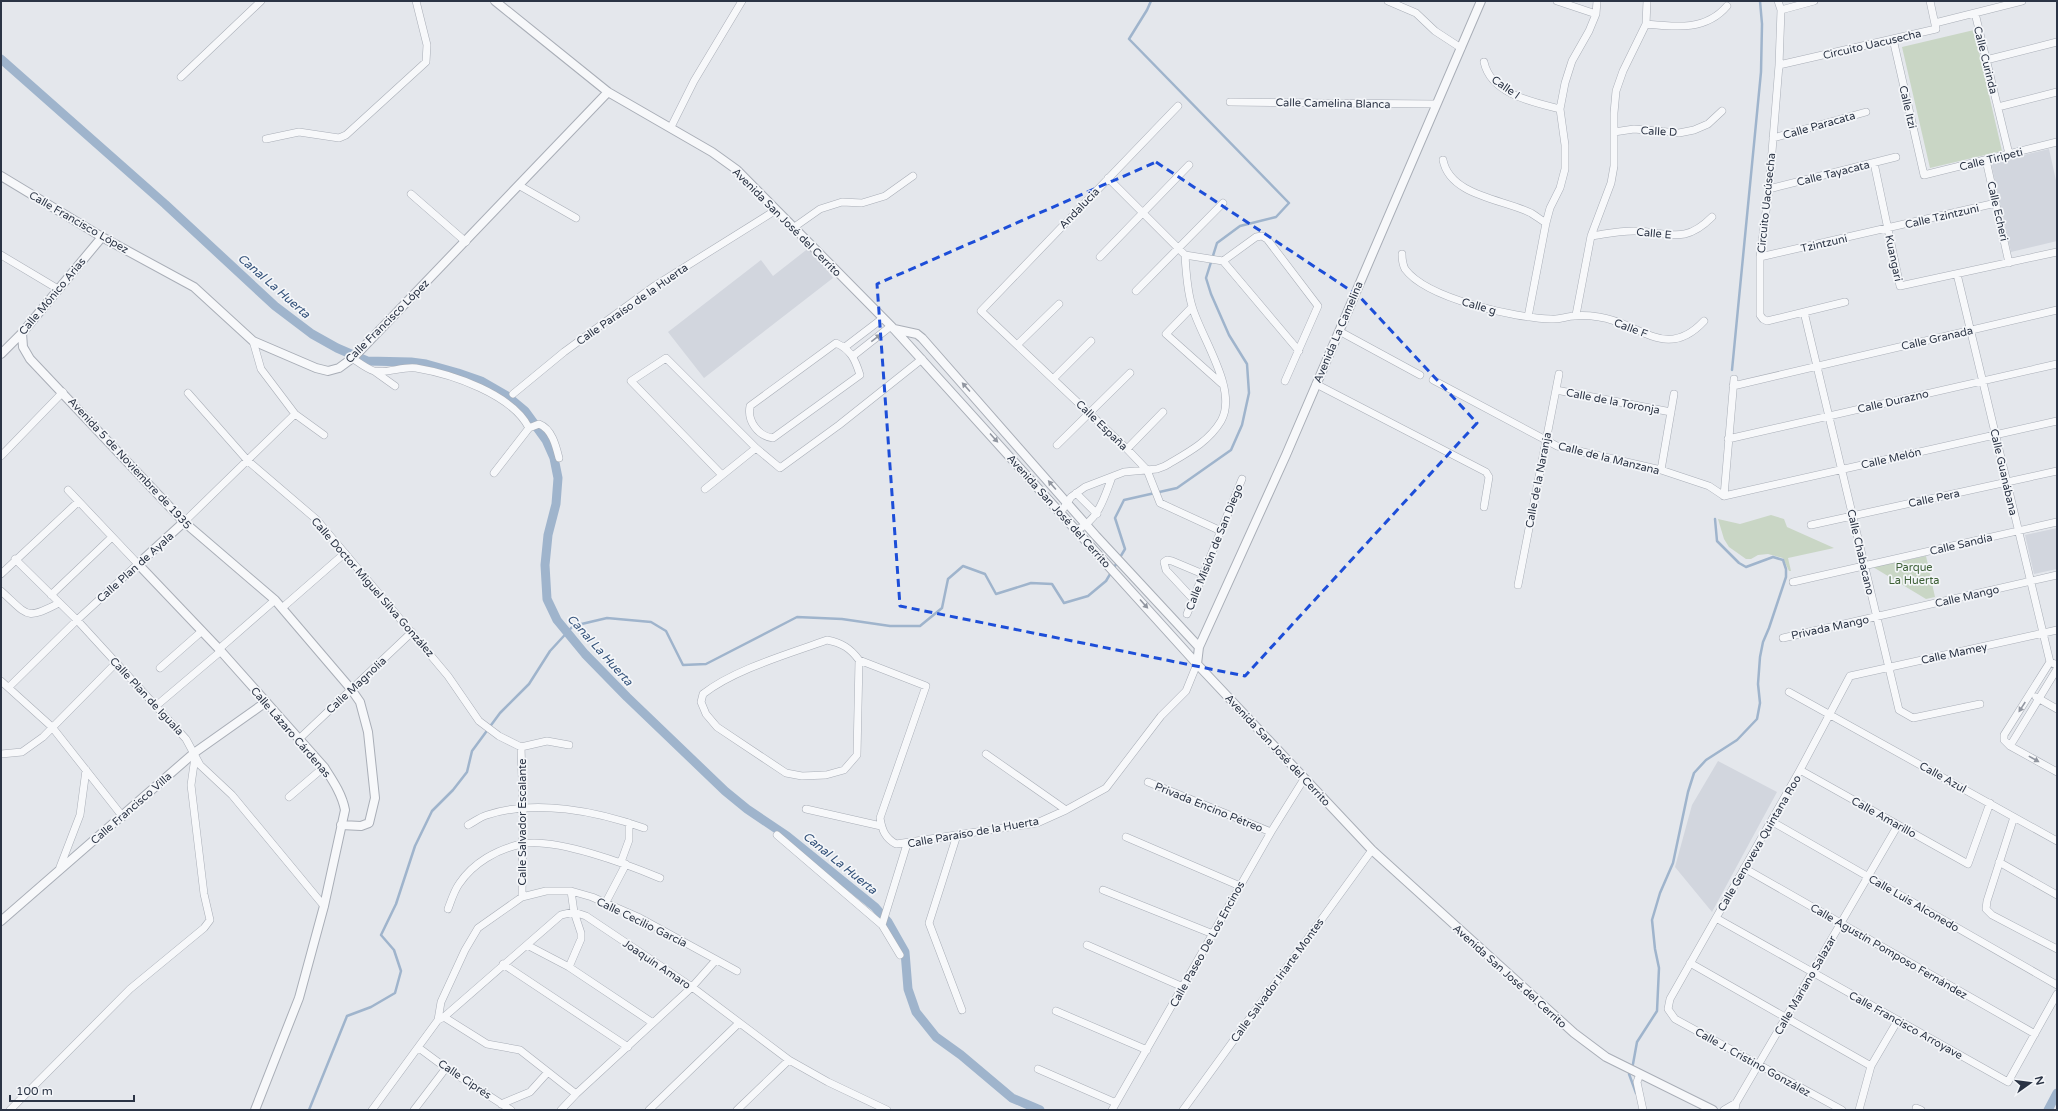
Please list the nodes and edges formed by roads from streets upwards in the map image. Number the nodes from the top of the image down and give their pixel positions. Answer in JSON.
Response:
{"nodes":[{"id":1,"x":262,"y":1,"type":"edge"},
{"id":2,"x":416,"y":1,"type":"edge"},
{"id":3,"x":495,"y":1,"type":"edge"},
{"id":4,"x":742,"y":1,"type":"edge"},
{"id":5,"x":1388,"y":1,"type":"edge"},
{"id":6,"x":1481,"y":1,"type":"edge"},
{"id":7,"x":1557,"y":1,"type":"edge"},
{"id":8,"x":1597,"y":1,"type":"edge"},
{"id":9,"x":1647,"y":1,"type":"edge"},
{"id":10,"x":1778,"y":1,"type":"edge"},
{"id":11,"x":1814,"y":1,"type":"edge"},
{"id":12,"x":1930,"y":1,"type":"edge"},
{"id":13,"x":2022,"y":1,"type":"edge"},
{"id":14,"x":1727,"y":6,"type":"dead end"},
{"id":15,"x":1781,"y":10,"type":"junction"},
{"id":16,"x":1975,"y":13,"type":"junction"},
{"id":17,"x":1596,"y":14,"type":"junction"},
{"id":18,"x":1935,"y":23,"type":"junction"},
{"id":19,"x":1646,"y":24,"type":"junction"},
{"id":20,"x":1893,"y":39,"type":"junction"},
{"id":21,"x":2057,"y":42,"type":"edge"},
{"id":22,"x":1461,"y":48,"type":"junction"},
{"id":23,"x":1986,"y":60,"type":"junction"},
{"id":24,"x":1484,"y":62,"type":"dead end"},
{"id":25,"x":1779,"y":65,"type":"junction"},
{"id":26,"x":180,"y":77,"type":"dead end"},
{"id":27,"x":608,"y":92,"type":"junction"},
{"id":28,"x":2057,"y":92,"type":"edge"},
{"id":29,"x":1230,"y":102,"type":"dead end"},
{"id":30,"x":1436,"y":104,"type":"junction"},
{"id":31,"x":1178,"y":106,"type":"dead end"},
{"id":32,"x":1998,"y":106,"type":"junction"},
{"id":33,"x":1560,"y":109,"type":"junction"},
{"id":34,"x":1722,"y":111,"type":"dead end"},
{"id":35,"x":1866,"y":112,"type":"dead end"},
{"id":36,"x":671,"y":127,"type":"junction"},
{"id":37,"x":1614,"y":132,"type":"junction"},
{"id":38,"x":1773,"y":138,"type":"junction"},
{"id":39,"x":266,"y":139,"type":"dead end"},
{"id":40,"x":2057,"y":142,"type":"edge"},
{"id":41,"x":2009,"y":154,"type":"junction"},
{"id":42,"x":1896,"y":157,"type":"dead end"},
{"id":43,"x":1442,"y":160,"type":"dead end"},
{"id":44,"x":1986,"y":160,"type":"junction"},
{"id":45,"x":1874,"y":163,"type":"junction"},
{"id":46,"x":1189,"y":165,"type":"dead end"},
{"id":47,"x":1924,"y":174,"type":"joint"},
{"id":48,"x":1,"y":176,"type":"edge"},
{"id":49,"x":913,"y":176,"type":"dead end"},
{"id":50,"x":1108,"y":178,"type":"junction"},
{"id":51,"x":520,"y":186,"type":"junction"},
{"id":52,"x":1770,"y":189,"type":"junction"},
{"id":53,"x":411,"y":194,"type":"dead end"},
{"id":54,"x":1224,"y":203,"type":"dead end"},
{"id":55,"x":1996,"y":204,"type":"junction"},
{"id":56,"x":776,"y":210,"type":"junction"},
{"id":57,"x":1142,"y":213,"type":"junction"},
{"id":58,"x":1712,"y":217,"type":"dead end"},
{"id":59,"x":576,"y":218,"type":"dead end"},
{"id":60,"x":1546,"y":224,"type":"junction"},
{"id":61,"x":793,"y":228,"type":"junction"},
{"id":62,"x":1888,"y":229,"type":"junction"},
{"id":63,"x":1591,"y":236,"type":"junction"},
{"id":64,"x":102,"y":237,"type":"junction"},
{"id":65,"x":466,"y":242,"type":"junction"},
{"id":66,"x":1178,"y":248,"type":"junction"},
{"id":67,"x":2057,"y":252,"type":"edge"},
{"id":68,"x":1402,"y":254,"type":"dead end"},
{"id":69,"x":1,"y":255,"type":"edge"},
{"id":70,"x":1185,"y":255,"type":"junction"},
{"id":71,"x":1100,"y":257,"type":"dead end"},
{"id":72,"x":1760,"y":257,"type":"junction"},
{"id":73,"x":1220,"y":260,"type":"junction"},
{"id":74,"x":2009,"y":263,"type":"junction"},
{"id":75,"x":1957,"y":274,"type":"junction"},
{"id":76,"x":58,"y":290,"type":"junction"},
{"id":77,"x":1136,"y":291,"type":"dead end"},
{"id":78,"x":1846,"y":302,"type":"dead end"},
{"id":79,"x":1059,"y":304,"type":"dead end"},
{"id":80,"x":1192,"y":307,"type":"junction"},
{"id":81,"x":2057,"y":310,"type":"edge"},
{"id":82,"x":981,"y":311,"type":"joint"},
{"id":83,"x":1804,"y":312,"type":"junction"},
{"id":84,"x":1576,"y":315,"type":"junction"},
{"id":85,"x":1528,"y":317,"type":"junction"},
{"id":86,"x":883,"y":318,"type":"junction"},
{"id":87,"x":1704,"y":321,"type":"dead end"},
{"id":88,"x":893,"y":328,"type":"junction"},
{"id":89,"x":1971,"y":330,"type":"junction"},
{"id":90,"x":1339,"y":331,"type":"junction"},
{"id":91,"x":22,"y":333,"type":"junction"},
{"id":92,"x":922,"y":338,"type":"junction"},
{"id":93,"x":253,"y":341,"type":"junction"},
{"id":94,"x":1090,"y":342,"type":"dead end"},
{"id":95,"x":1017,"y":345,"type":"junction"},
{"id":96,"x":845,"y":347,"type":"junction"},
{"id":97,"x":911,"y":347,"type":"junction"},
{"id":98,"x":1299,"y":351,"type":"junction"},
{"id":99,"x":1,"y":354,"type":"edge"},
{"id":100,"x":354,"y":356,"type":"junction"},
{"id":101,"x":853,"y":356,"type":"junction"},
{"id":102,"x":922,"y":359,"type":"junction"},
{"id":103,"x":2057,"y":364,"type":"edge"},
{"id":104,"x":1817,"y":366,"type":"junction"},
{"id":105,"x":374,"y":371,"type":"junction"},
{"id":106,"x":1130,"y":373,"type":"dead end"},
{"id":107,"x":1559,"y":374,"type":"dead end"},
{"id":108,"x":1420,"y":375,"type":"dead end"},
{"id":109,"x":1054,"y":379,"type":"junction"},
{"id":110,"x":1433,"y":380,"type":"dead end"},
{"id":111,"x":1285,"y":381,"type":"dead end"},
{"id":112,"x":1983,"y":381,"type":"junction"},
{"id":113,"x":1222,"y":384,"type":"junction"},
{"id":114,"x":1316,"y":384,"type":"junction"},
{"id":115,"x":395,"y":386,"type":"dead end"},
{"id":116,"x":1556,"y":390,"type":"junction"},
{"id":117,"x":63,"y":392,"type":"junction"},
{"id":118,"x":188,"y":393,"type":"dead end"},
{"id":119,"x":513,"y":394,"type":"dead end"},
{"id":120,"x":1674,"y":394,"type":"dead end"},
{"id":121,"x":1163,"y":412,"type":"dead end"},
{"id":122,"x":1671,"y":412,"type":"junction"},
{"id":123,"x":295,"y":414,"type":"junction"},
{"id":124,"x":1090,"y":414,"type":"junction"},
{"id":125,"x":1829,"y":416,"type":"junction"},
{"id":126,"x":2057,"y":421,"type":"edge"},
{"id":127,"x":534,"y":426,"type":"junction"},
{"id":128,"x":1996,"y":434,"type":"junction"},
{"id":129,"x":324,"y":435,"type":"dead end"},
{"id":130,"x":1728,"y":439,"type":"junction"},
{"id":131,"x":1546,"y":440,"type":"junction"},
{"id":132,"x":1057,"y":445,"type":"dead end"},
{"id":133,"x":756,"y":448,"type":"junction"},
{"id":134,"x":1127,"y":449,"type":"junction"},
{"id":135,"x":1,"y":456,"type":"edge"},
{"id":136,"x":559,"y":458,"type":"dead end"},
{"id":137,"x":248,"y":461,"type":"junction"},
{"id":138,"x":1842,"y":469,"type":"junction"},
{"id":139,"x":1147,"y":470,"type":"junction"},
{"id":140,"x":1661,"y":470,"type":"junction"},
{"id":141,"x":2057,"y":471,"type":"edge"},
{"id":142,"x":494,"y":473,"type":"dead end"},
{"id":143,"x":722,"y":475,"type":"junction"},
{"id":144,"x":1112,"y":477,"type":"junction"},
{"id":145,"x":1242,"y":479,"type":"dead end"},
{"id":146,"x":2006,"y":482,"type":"junction"},
{"id":147,"x":705,"y":489,"type":"dead end"},
{"id":148,"x":68,"y":490,"type":"dead end"},
{"id":149,"x":1076,"y":493,"type":"junction"},
{"id":150,"x":1724,"y":496,"type":"junction"},
{"id":151,"x":78,"y":502,"type":"junction"},
{"id":152,"x":1066,"y":502,"type":"junction"},
{"id":153,"x":1484,"y":507,"type":"dead end"},
{"id":154,"x":1061,"y":512,"type":"junction"},
{"id":155,"x":1097,"y":514,"type":"junction"},
{"id":156,"x":1853,"y":516,"type":"junction"},
{"id":157,"x":184,"y":522,"type":"junction"},
{"id":158,"x":2057,"y":522,"type":"edge"},
{"id":159,"x":1087,"y":525,"type":"junction"},
{"id":160,"x":1811,"y":525,"type":"dead end"},
{"id":161,"x":1077,"y":530,"type":"junction"},
{"id":162,"x":1221,"y":531,"type":"junction"},
{"id":163,"x":2018,"y":531,"type":"junction"},
{"id":164,"x":112,"y":537,"type":"junction"},
{"id":165,"x":345,"y":552,"type":"junction"},
{"id":166,"x":15,"y":559,"type":"junction"},
{"id":167,"x":138,"y":564,"type":"junction"},
{"id":168,"x":1864,"y":565,"type":"junction"},
{"id":169,"x":1,"y":574,"type":"edge"},
{"id":170,"x":1203,"y":574,"type":"junction"},
{"id":171,"x":2057,"y":575,"type":"edge"},
{"id":172,"x":1793,"y":582,"type":"dead end"},
{"id":173,"x":2030,"y":582,"type":"junction"},
{"id":174,"x":1518,"y":585,"type":"dead end"},
{"id":175,"x":1,"y":591,"type":"edge"},
{"id":176,"x":51,"y":595,"type":"junction"},
{"id":177,"x":1193,"y":599,"type":"junction"},
{"id":178,"x":275,"y":600,"type":"junction"},
{"id":179,"x":59,"y":603,"type":"junction"},
{"id":180,"x":282,"y":608,"type":"junction"},
{"id":181,"x":1187,"y":614,"type":"dead end"},
{"id":182,"x":1877,"y":617,"type":"junction"},
{"id":183,"x":77,"y":620,"type":"junction"},
{"id":184,"x":2057,"y":630,"type":"edge"},
{"id":185,"x":202,"y":632,"type":"junction"},
{"id":186,"x":412,"y":632,"type":"junction"},
{"id":187,"x":2043,"y":634,"type":"junction"},
{"id":188,"x":1783,"y":638,"type":"dead end"},
{"id":189,"x":1199,"y":647,"type":"junction"},
{"id":190,"x":220,"y":650,"type":"junction"},
{"id":191,"x":859,"y":660,"type":"junction"},
{"id":192,"x":116,"y":663,"type":"junction"},
{"id":193,"x":2054,"y":663,"type":"edge"},
{"id":194,"x":1198,"y":664,"type":"junction"},
{"id":195,"x":1889,"y":667,"type":"junction"},
{"id":196,"x":160,"y":668,"type":"dead end"},
{"id":197,"x":2057,"y":669,"type":"edge"},
{"id":198,"x":1850,"y":676,"type":"joint"},
{"id":199,"x":1,"y":681,"type":"edge"},
{"id":200,"x":9,"y":687,"type":"junction"},
{"id":201,"x":352,"y":689,"type":"junction"},
{"id":202,"x":1789,"y":692,"type":"dead end"},
{"id":203,"x":2031,"y":693,"type":"junction"},
{"id":204,"x":2040,"y":699,"type":"junction"},
{"id":205,"x":266,"y":702,"type":"junction"},
{"id":206,"x":1980,"y":704,"type":"dead end"},
{"id":207,"x":156,"y":706,"type":"junction"},
{"id":208,"x":2057,"y":709,"type":"edge"},
{"id":209,"x":1830,"y":713,"type":"junction"},
{"id":210,"x":52,"y":727,"type":"junction"},
{"id":211,"x":299,"y":739,"type":"junction"},
{"id":212,"x":569,"y":744,"type":"dead end"},
{"id":213,"x":2010,"y":746,"type":"junction"},
{"id":214,"x":521,"y":747,"type":"junction"},
{"id":215,"x":2,"y":752,"type":"edge"},
{"id":216,"x":986,"y":754,"type":"dead end"},
{"id":217,"x":195,"y":755,"type":"junction"},
{"id":218,"x":324,"y":767,"type":"junction"},
{"id":219,"x":86,"y":770,"type":"junction"},
{"id":220,"x":1800,"y":770,"type":"junction"},
{"id":221,"x":2057,"y":772,"type":"edge"},
{"id":222,"x":1304,"y":779,"type":"junction"},
{"id":223,"x":1148,"y":782,"type":"dead end"},
{"id":224,"x":289,"y":797,"type":"dead end"},
{"id":225,"x":1990,"y":803,"type":"junction"},
{"id":226,"x":523,"y":808,"type":"junction"},
{"id":227,"x":806,"y":809,"type":"dead end"},
{"id":228,"x":1066,"y":810,"type":"junction"},
{"id":229,"x":122,"y":817,"type":"junction"},
{"id":230,"x":2014,"y":817,"type":"junction"},
{"id":231,"x":1771,"y":821,"type":"junction"},
{"id":232,"x":629,"y":823,"type":"junction"},
{"id":233,"x":342,"y":825,"type":"junction"},
{"id":234,"x":468,"y":825,"type":"dead end"},
{"id":235,"x":1898,"y":825,"type":"junction"},
{"id":236,"x":881,"y":826,"type":"junction"},
{"id":237,"x":644,"y":828,"type":"dead end"},
{"id":238,"x":1271,"y":832,"type":"junction"},
{"id":239,"x":777,"y":835,"type":"dead end"},
{"id":240,"x":957,"y":835,"type":"junction"},
{"id":241,"x":1126,"y":837,"type":"dead end"},
{"id":242,"x":2057,"y":841,"type":"edge"},
{"id":243,"x":523,"y":844,"type":"junction"},
{"id":244,"x":907,"y":844,"type":"junction"},
{"id":245,"x":1372,"y":850,"type":"junction"},
{"id":246,"x":1999,"y":862,"type":"junction"},
{"id":247,"x":624,"y":863,"type":"junction"},
{"id":248,"x":60,"y":867,"type":"junction"},
{"id":249,"x":1744,"y":868,"type":"junction"},
{"id":250,"x":1868,"y":877,"type":"junction"},
{"id":251,"x":660,"y":878,"type":"dead end"},
{"id":252,"x":1240,"y":886,"type":"junction"},
{"id":253,"x":1103,"y":890,"type":"dead end"},
{"id":254,"x":571,"y":891,"type":"junction"},
{"id":255,"x":2057,"y":895,"type":"edge"},
{"id":256,"x":522,"y":897,"type":"junction"},
{"id":257,"x":605,"y":904,"type":"junction"},
{"id":258,"x":324,"y":906,"type":"junction"},
{"id":259,"x":448,"y":909,"type":"dead end"},
{"id":260,"x":574,"y":912,"type":"junction"},
{"id":261,"x":1716,"y":918,"type":"junction"},
{"id":262,"x":1,"y":921,"type":"edge"},
{"id":263,"x":1841,"y":923,"type":"junction"},
{"id":264,"x":882,"y":924,"type":"junction"},
{"id":265,"x":1213,"y":934,"type":"junction"},
{"id":266,"x":527,"y":945,"type":"junction"},
{"id":267,"x":1087,"y":945,"type":"dead end"},
{"id":268,"x":2057,"y":949,"type":"edge"},
{"id":269,"x":900,"y":955,"type":"dead end"},
{"id":270,"x":716,"y":960,"type":"junction"},
{"id":271,"x":1690,"y":963,"type":"junction"},
{"id":272,"x":503,"y":964,"type":"junction"},
{"id":273,"x":569,"y":967,"type":"junction"},
{"id":274,"x":737,"y":971,"type":"dead end"},
{"id":275,"x":1812,"y":972,"type":"junction"},
{"id":276,"x":2057,"y":985,"type":"edge"},
{"id":277,"x":692,"y":987,"type":"junction"},
{"id":278,"x":1183,"y":987,"type":"junction"},
{"id":279,"x":2057,"y":994,"type":"edge"},
{"id":280,"x":1668,"y":1009,"type":"joint"},
{"id":281,"x":962,"y":1010,"type":"dead end"},
{"id":282,"x":1056,"y":1012,"type":"dead end"},
{"id":283,"x":1786,"y":1018,"type":"junction"},
{"id":284,"x":441,"y":1019,"type":"junction"},
{"id":285,"x":1898,"y":1020,"type":"junction"},
{"id":286,"x":653,"y":1023,"type":"junction"},
{"id":287,"x":739,"y":1023,"type":"junction"},
{"id":288,"x":2035,"y":1034,"type":"junction"},
{"id":289,"x":628,"y":1047,"type":"junction"},
{"id":290,"x":419,"y":1048,"type":"junction"},
{"id":291,"x":1147,"y":1050,"type":"junction"},
{"id":292,"x":789,"y":1060,"type":"junction"},
{"id":293,"x":1758,"y":1065,"type":"junction"},
{"id":294,"x":1871,"y":1066,"type":"junction"},
{"id":295,"x":446,"y":1068,"type":"junction"},
{"id":296,"x":1038,"y":1069,"type":"dead end"},
{"id":297,"x":548,"y":1072,"type":"junction"},
{"id":298,"x":1640,"y":1074,"type":"junction"},
{"id":299,"x":576,"y":1094,"type":"junction"},
{"id":300,"x":1116,"y":1103,"type":"junction"},
{"id":301,"x":501,"y":1104,"type":"junction"},
{"id":302,"x":1735,"y":1107,"type":"edge"},
{"id":303,"x":10,"y":1110,"type":"edge"},
{"id":304,"x":255,"y":1110,"type":"edge"},
{"id":305,"x":372,"y":1110,"type":"edge"},
{"id":306,"x":414,"y":1110,"type":"edge"},
{"id":307,"x":511,"y":1110,"type":"edge"},
{"id":308,"x":561,"y":1110,"type":"edge"},
{"id":309,"x":649,"y":1110,"type":"edge"},
{"id":310,"x":737,"y":1110,"type":"edge"},
{"id":311,"x":887,"y":1110,"type":"edge"},
{"id":312,"x":1112,"y":1110,"type":"edge"},
{"id":313,"x":1183,"y":1110,"type":"edge"},
{"id":314,"x":1643,"y":1110,"type":"edge"},
{"id":315,"x":1713,"y":1110,"type":"edge"},
{"id":316,"x":1724,"y":1110,"type":"edge"},
{"id":317,"x":1842,"y":1110,"type":"edge"},
{"id":318,"x":1859,"y":1110,"type":"edge"},
{"id":319,"x":1916,"y":1110,"type":"edge"},
{"id":320,"x":1921,"y":1110,"type":"edge"}],
"edges":[{"from":1,"to":26,"type":"street"},
{"from":2,"to":39,"type":"street"},
{"from":3,"to":27,"type":"street","name":"Avenida San José del Cerrito"},
{"from":4,"to":36,"type":"street"},
{"from":5,"to":22,"type":"street"},
{"from":6,"to":22,"type":"street","name":"Avenida La Camelina"},
{"from":7,"to":17,"type":"street"},
{"from":8,"to":17,"type":"street"},
{"from":9,"to":19,"type":"street"},
{"from":10,"to":15,"type":"street","name":"Circuito Uacúsecha"},
{"from":11,"to":15,"type":"street"},
{"from":12,"to":18,"type":"street","name":"Circuito Uacusecha"},
{"from":13,"to":16,"type":"street","name":"Calle Curinda"},
{"from":14,"to":19,"type":"street"},
{"from":15,"to":25,"type":"street","name":"Circuito Uacúsecha"},
{"from":16,"to":18,"type":"street"},
{"from":16,"to":23,"type":"street","name":"Calle Curinda"},
{"from":17,"to":33,"type":"street"},
{"from":18,"to":20,"type":"street","name":"Circuito Uacusecha"},
{"from":19,"to":37,"type":"street"},
{"from":20,"to":25,"type":"street","name":"Circuito Uacusecha"},
{"from":20,"to":47,"type":"street","name":"Calle Itzi"},
{"from":21,"to":23,"type":"street"},
{"from":22,"to":30,"type":"street","name":"Avenida La Camelina"},
{"from":23,"to":32,"type":"street","name":"Calle Curinda"},
{"from":24,"to":33,"type":"street","name":"Calle I"},
{"from":25,"to":38,"type":"street","name":"Circuito Uacúsecha"},
{"from":27,"to":36,"type":"street","name":"Avenida San José del Cerrito"},
{"from":27,"to":51,"type":"street","name":"Calle Francisco López"},
{"from":28,"to":32,"type":"street"},
{"from":29,"to":30,"type":"street","name":"Calle Camelina Blanca"},
{"from":30,"to":90,"type":"street","name":"Avenida La Camelina"},
{"from":31,"to":50,"type":"street","name":"Andalucia"},
{"from":32,"to":41,"type":"street","name":"Calle Curinda"},
{"from":33,"to":60,"type":"street"},
{"from":34,"to":37,"type":"street","name":"Calle D"},
{"from":35,"to":38,"type":"street","name":"Calle Paracata"},
{"from":36,"to":56,"type":"street","name":"Avenida San José del Cerrito"},
{"from":37,"to":63,"type":"street"},
{"from":38,"to":52,"type":"street","name":"Circuito Uacúsecha"},
{"from":40,"to":41,"type":"street","name":"Calle Tiripeti"},
{"from":41,"to":44,"type":"street","name":"Calle Tiripeti"},
{"from":42,"to":45,"type":"street","name":"Calle Tayacata"},
{"from":43,"to":60,"type":"street"},
{"from":44,"to":47,"type":"street","name":"Calle Tiripeti"},
{"from":44,"to":55,"type":"street","name":"Calle Echeri"},
{"from":45,"to":52,"type":"street","name":"Calle Tayacata"},
{"from":45,"to":62,"type":"street","name":"Kuangari"},
{"from":46,"to":57,"type":"street"},
{"from":48,"to":64,"type":"street","name":"Calle Francisco López"},
{"from":49,"to":61,"type":"street"},
{"from":50,"to":57,"type":"street"},
{"from":50,"to":82,"type":"street","name":"Andalucia"},
{"from":51,"to":59,"type":"street"},
{"from":51,"to":65,"type":"street","name":"Calle Francisco López"},
{"from":52,"to":72,"type":"street","name":"Circuito Uacúsecha"},
{"from":53,"to":65,"type":"street"},
{"from":54,"to":66,"type":"street"},
{"from":55,"to":62,"type":"street","name":"Calle Tzintzuni"},
{"from":55,"to":74,"type":"street","name":"Calle Echeri"},
{"from":56,"to":61,"type":"street","name":"Avenida San José del Cerrito"},
{"from":56,"to":119,"type":"street","name":"Calle Paraíso de la Huerta"},
{"from":57,"to":66,"type":"street"},
{"from":57,"to":71,"type":"street"},
{"from":58,"to":63,"type":"street","name":"Calle E"},
{"from":60,"to":85,"type":"street"},
{"from":61,"to":86,"type":"street","name":"Avenida San José del Cerrito"},
{"from":62,"to":72,"type":"street","name":"Tzintzuni"},
{"from":62,"to":75,"type":"street","name":"Kuangari"},
{"from":63,"to":84,"type":"street"},
{"from":64,"to":76,"type":"street","name":"Calle Mónico Arias"},
{"from":64,"to":93,"type":"street","name":"Calle Francisco López"},
{"from":65,"to":100,"type":"street","name":"Calle Francisco López"},
{"from":66,"to":70,"type":"street"},
{"from":66,"to":77,"type":"street"},
{"from":67,"to":74,"type":"street"},
{"from":68,"to":85,"type":"street","name":"Calle g"},
{"from":69,"to":76,"type":"street"},
{"from":70,"to":73,"type":"street"},
{"from":70,"to":80,"type":"street"},
{"from":72,"to":83,"type":"street","name":"Circuito Uacúsecha"},
{"from":73,"to":98,"type":"street"},
{"from":73,"to":98,"type":"street"},
{"from":74,"to":75,"type":"street"},
{"from":75,"to":89,"type":"street","name":"Calle Guanábana"},
{"from":76,"to":91,"type":"street","name":"Calle Mónico Arias"},
{"from":78,"to":83,"type":"street","name":"Circuito Uacúsecha"},
{"from":79,"to":95,"type":"street"},
{"from":80,"to":113,"type":"street"},
{"from":80,"to":113,"type":"street"},
{"from":81,"to":89,"type":"street","name":"Calle Granada"},
{"from":82,"to":95,"type":"street","name":"Calle España"},
{"from":83,"to":104,"type":"street","name":"Calle Chabacano"},
{"from":84,"to":85,"type":"street","name":"Calle g"},
{"from":84,"to":87,"type":"street","name":"Calle F"},
{"from":86,"to":88,"type":"street","name":"Avenida San José del Cerrito"},
{"from":86,"to":96,"type":"street"},
{"from":88,"to":92,"type":"street","name":"Avenida San José del Cerrito"},
{"from":88,"to":97,"type":"street","name":"Avenida San José del Cerrito"},
{"from":101,"to":88,"type":"street","one_way":true},
{"from":89,"to":104,"type":"street","name":"Calle Granada"},
{"from":89,"to":112,"type":"street","name":"Calle Guanábana"},
{"from":90,"to":108,"type":"street"},
{"from":90,"to":114,"type":"street","name":"Avenida La Camelina"},
{"from":91,"to":99,"type":"street","name":"Calle Mónico Arias"},
{"from":91,"to":117,"type":"street","name":"Avenida 5 de Noviembre de 1935"},
{"from":92,"to":97,"type":"street"},
{"from":152,"to":92,"type":"street","name":"Avenida San José del Cerrito","one_way":true},
{"from":93,"to":100,"type":"street","name":"Calle Francisco López"},
{"from":93,"to":123,"type":"street"},
{"from":94,"to":109,"type":"street"},
{"from":95,"to":109,"type":"street","name":"Calle España"},
{"from":96,"to":101,"type":"street"},
{"from":96,"to":101,"type":"street"},
{"from":97,"to":102,"type":"street","name":"Avenida San José del Cerrito"},
{"from":98,"to":111,"type":"street"},
{"from":100,"to":105,"type":"street"},
{"from":102,"to":133,"type":"street"},
{"from":102,"to":154,"type":"street","name":"Avenida San José del Cerrito","one_way":true},
{"from":103,"to":112,"type":"street","name":"Calle Durazno"},
{"from":104,"to":125,"type":"street","name":"Calle Chabacano"},
{"from":104,"to":130,"type":"street","name":"Calle Granada"},
{"from":105,"to":115,"type":"street"},
{"from":105,"to":127,"type":"street"},
{"from":106,"to":124,"type":"street"},
{"from":107,"to":116,"type":"street","name":"Calle de la Naranja"},
{"from":109,"to":124,"type":"street","name":"Calle España"},
{"from":110,"to":131,"type":"street","name":"Calle de la Manzana"},
{"from":112,"to":125,"type":"street","name":"Calle Durazno"},
{"from":112,"to":128,"type":"street","name":"Calle Guanábana"},
{"from":113,"to":139,"type":"street"},
{"from":114,"to":153,"type":"street"},
{"from":114,"to":189,"type":"street","name":"Avenida La Camelina"},
{"from":116,"to":122,"type":"street","name":"Calle de la Toronja"},
{"from":116,"to":131,"type":"street","name":"Calle de la Naranja"},
{"from":117,"to":135,"type":"street"},
{"from":117,"to":157,"type":"street","name":"Avenida 5 de Noviembre de 1935"},
{"from":118,"to":137,"type":"street","name":"Calle Doctor Miguel Silva González"},
{"from":120,"to":122,"type":"street"},
{"from":121,"to":134,"type":"street"},
{"from":122,"to":140,"type":"street"},
{"from":123,"to":129,"type":"street"},
{"from":123,"to":137,"type":"street","name":"Calle Plan de Ayala"},
{"from":124,"to":132,"type":"street"},
{"from":124,"to":134,"type":"street","name":"Calle España"},
{"from":125,"to":130,"type":"street","name":"Calle Durazno"},
{"from":125,"to":138,"type":"street","name":"Calle Chabacano"},
{"from":126,"to":128,"type":"street","name":"Calle Melón"},
{"from":127,"to":136,"type":"street"},
{"from":127,"to":142,"type":"street"},
{"from":128,"to":138,"type":"street","name":"Calle Melón"},
{"from":128,"to":146,"type":"street","name":"Calle Guanábana"},
{"from":130,"to":150,"type":"street"},
{"from":131,"to":140,"type":"street","name":"Calle de la Manzana"},
{"from":131,"to":174,"type":"street","name":"Calle de la Naranja"},
{"from":133,"to":143,"type":"street"},
{"from":133,"to":143,"type":"street"},
{"from":134,"to":139,"type":"street","name":"Calle España"},
{"from":137,"to":157,"type":"street","name":"Calle Plan de Ayala"},
{"from":137,"to":165,"type":"street","name":"Calle Doctor Miguel Silva González"},
{"from":138,"to":150,"type":"street","name":"Calle Melón"},
{"from":138,"to":156,"type":"street","name":"Calle Chabacano"},
{"from":139,"to":144,"type":"street"},
{"from":139,"to":162,"type":"street","name":"Calle España"},
{"from":140,"to":150,"type":"street","name":"Calle de la Manzana"},
{"from":141,"to":146,"type":"street","name":"Calle Pera"},
{"from":143,"to":147,"type":"street"},
{"from":144,"to":149,"type":"street"},
{"from":144,"to":155,"type":"street"},
{"from":145,"to":162,"type":"street","name":"Calle Misión de San Diego"},
{"from":146,"to":156,"type":"street","name":"Calle Pera"},
{"from":146,"to":163,"type":"street","name":"Calle Guanábana"},
{"from":148,"to":151,"type":"street","name":"Calle Lázaro Cárdenas"},
{"from":149,"to":152,"type":"street"},
{"from":149,"to":155,"type":"street"},
{"from":151,"to":164,"type":"street","name":"Calle Lázaro Cárdenas"},
{"from":151,"to":166,"type":"street"},
{"from":152,"to":154,"type":"street"},
{"from":152,"to":159,"type":"street","name":"Avenida San José del Cerrito"},
{"from":154,"to":161,"type":"street","name":"Avenida San José del Cerrito"},
{"from":155,"to":159,"type":"street"},
{"from":156,"to":160,"type":"street","name":"Calle Pera"},
{"from":156,"to":168,"type":"street","name":"Calle Chabacano"},
{"from":157,"to":167,"type":"street","name":"Calle Plan de Ayala"},
{"from":157,"to":178,"type":"street","name":"Avenida 5 de Noviembre de 1935"},
{"from":158,"to":163,"type":"street","name":"Calle Sandía"},
{"from":159,"to":161,"type":"street"},
{"from":159,"to":189,"type":"street","name":"Avenida San José del Cerrito"},
{"from":161,"to":194,"type":"street","name":"Avenida San José del Cerrito","one_way":true},
{"from":162,"to":170,"type":"street","name":"Calle Misión de San Diego"},
{"from":163,"to":168,"type":"street","name":"Calle Sandía"},
{"from":163,"to":173,"type":"street","name":"Calle Guanábana"},
{"from":164,"to":167,"type":"street","name":"Calle Lázaro Cárdenas"},
{"from":164,"to":176,"type":"street"},
{"from":165,"to":180,"type":"street"},
{"from":165,"to":186,"type":"street","name":"Calle Doctor Miguel Silva González"},
{"from":166,"to":169,"type":"street"},
{"from":166,"to":176,"type":"street","name":"Calle Plan de Iguala"},
{"from":167,"to":183,"type":"street","name":"Calle Plan de Ayala"},
{"from":167,"to":185,"type":"street","name":"Calle Lázaro Cárdenas"},
{"from":168,"to":172,"type":"street","name":"Calle Sandía"},
{"from":168,"to":182,"type":"street","name":"Calle Chabacano"},
{"from":170,"to":177,"type":"street","name":"Calle Misión de San Diego"},
{"from":170,"to":177,"type":"street"},
{"from":171,"to":173,"type":"street","name":"Calle Mango"},
{"from":173,"to":182,"type":"street","name":"Calle Mango"},
{"from":173,"to":187,"type":"street","name":"Calle Guanábana"},
{"from":175,"to":179,"type":"street"},
{"from":176,"to":179,"type":"street","name":"Calle Plan de Iguala"},
{"from":177,"to":181,"type":"street","name":"Calle Misión de San Diego"},
{"from":178,"to":180,"type":"street","name":"Avenida 5 de Noviembre de 1935"},
{"from":178,"to":190,"type":"street"},
{"from":179,"to":183,"type":"street","name":"Calle Plan de Iguala"},
{"from":180,"to":201,"type":"street","name":"Avenida 5 de Noviembre de 1935"},
{"from":182,"to":188,"type":"street","name":"Privada Mango"},
{"from":182,"to":195,"type":"street","name":"Calle Chabacano"},
{"from":183,"to":192,"type":"street","name":"Calle Plan de Iguala"},
{"from":183,"to":200,"type":"street","name":"Calle Plan de Ayala"},
{"from":184,"to":187,"type":"street","name":"Calle Mamey"},
{"from":185,"to":190,"type":"street","name":"Calle Lázaro Cárdenas"},
{"from":185,"to":196,"type":"street"},
{"from":186,"to":201,"type":"street","name":"Calle Magnolia"},
{"from":186,"to":214,"type":"street","name":"Calle Doctor Miguel Silva González"},
{"from":187,"to":193,"type":"street","name":"Calle Guanábana"},
{"from":187,"to":195,"type":"street","name":"Calle Mamey"},
{"from":189,"to":194,"type":"street","name":"Avenida La Camelina"},
{"from":190,"to":205,"type":"street","name":"Calle Lázaro Cárdenas"},
{"from":190,"to":207,"type":"street"},
{"from":191,"to":191,"type":"street"},
{"from":191,"to":236,"type":"street"},
{"from":192,"to":207,"type":"street","name":"Calle Plan de Iguala"},
{"from":192,"to":210,"type":"street"},
{"from":193,"to":203,"type":"street"},
{"from":194,"to":222,"type":"street","name":"Avenida San José del Cerrito"},
{"from":194,"to":228,"type":"street","name":"Calle Paraíso de la Huerta"},
{"from":195,"to":198,"type":"street","name":"Calle Mamey"},
{"from":195,"to":206,"type":"street","name":"Calle Chabacano"},
{"from":197,"to":204,"type":"street"},
{"from":198,"to":209,"type":"street","name":"Calle Genoveva Quintana Roo"},
{"from":199,"to":200,"type":"street"},
{"from":200,"to":210,"type":"street"},
{"from":201,"to":211,"type":"street","name":"Calle Magnolia"},
{"from":201,"to":233,"type":"street","name":"Avenida 5 de Noviembre de 1935"},
{"from":202,"to":209,"type":"street","name":"Calle Azul"},
{"from":203,"to":204,"type":"street"},
{"from":203,"to":213,"type":"street","one_way":true},
{"from":204,"to":208,"type":"street"},
{"from":204,"to":213,"type":"street"},
{"from":205,"to":211,"type":"street","name":"Calle Lázaro Cárdenas"},
{"from":205,"to":217,"type":"street","name":"Calle Francisco Villa"},
{"from":207,"to":217,"type":"street","name":"Calle Plan de Iguala"},
{"from":209,"to":220,"type":"street","name":"Calle Genoveva Quintana Roo"},
{"from":209,"to":225,"type":"street","name":"Calle Azul"},
{"from":210,"to":215,"type":"street"},
{"from":210,"to":219,"type":"street"},
{"from":211,"to":218,"type":"street","name":"Calle Lázaro Cárdenas"},
{"from":212,"to":214,"type":"street"},
{"from":213,"to":221,"type":"street","one_way":true},
{"from":214,"to":226,"type":"street","name":"Calle Salvador Escalante"},
{"from":216,"to":228,"type":"street"},
{"from":217,"to":229,"type":"street","name":"Calle Francisco Villa"},
{"from":217,"to":258,"type":"street","name":"Calle Plan de Iguala"},
{"from":217,"to":303,"type":"street"},
{"from":218,"to":224,"type":"street"},
{"from":218,"to":233,"type":"street","name":"Calle Lázaro Cárdenas"},
{"from":219,"to":229,"type":"street"},
{"from":219,"to":248,"type":"street"},
{"from":220,"to":231,"type":"street","name":"Calle Genoveva Quintana Roo"},
{"from":220,"to":235,"type":"street","name":"Calle Amarillo"},
{"from":222,"to":238,"type":"street","name":"Calle Paseo De Los Encinos"},
{"from":222,"to":245,"type":"street","name":"Avenida San José del Cerrito"},
{"from":223,"to":238,"type":"street","name":"Privada Encino Pétreo"},
{"from":225,"to":230,"type":"street","name":"Calle Azul"},
{"from":225,"to":235,"type":"street","name":"Calle Amarillo"},
{"from":226,"to":232,"type":"street"},
{"from":226,"to":234,"type":"street"},
{"from":226,"to":243,"type":"street","name":"Calle Salvador Escalante"},
{"from":227,"to":236,"type":"street"},
{"from":228,"to":240,"type":"street","name":"Calle Paraíso de la Huerta"},
{"from":229,"to":248,"type":"street","name":"Calle Francisco Villa"},
{"from":230,"to":242,"type":"street","name":"Calle Azul"},
{"from":230,"to":246,"type":"street"},
{"from":231,"to":249,"type":"street","name":"Calle Genoveva Quintana Roo"},
{"from":231,"to":250,"type":"street","name":"Calle Luis Alconedo"},
{"from":232,"to":237,"type":"street"},
{"from":232,"to":247,"type":"street"},
{"from":233,"to":258,"type":"street","name":"Calle Lázaro Cárdenas"},
{"from":235,"to":250,"type":"street","name":"Calle Mariano Salazar"},
{"from":236,"to":244,"type":"street","name":"Calle Paraíso de la Huerta"},
{"from":238,"to":252,"type":"street","name":"Calle Paseo De Los Encinos"},
{"from":239,"to":264,"type":"street"},
{"from":240,"to":244,"type":"street","name":"Calle Paraíso de la Huerta"},
{"from":240,"to":281,"type":"street"},
{"from":241,"to":252,"type":"street"},
{"from":243,"to":247,"type":"street"},
{"from":243,"to":256,"type":"street","name":"Calle Salvador Escalante"},
{"from":243,"to":259,"type":"street"},
{"from":244,"to":264,"type":"street","name":"Calle Paraíso de la Huerta"},
{"from":245,"to":298,"type":"street","name":"Avenida San José del Cerrito"},
{"from":245,"to":313,"type":"street","name":"Calle Salvador Iriarte Montes"},
{"from":246,"to":255,"type":"street"},
{"from":246,"to":268,"type":"street"},
{"from":247,"to":251,"type":"street"},
{"from":247,"to":257,"type":"street"},
{"from":248,"to":262,"type":"street","name":"Calle Francisco Villa"},
{"from":249,"to":261,"type":"street","name":"Calle Genoveva Quintana Roo"},
{"from":249,"to":263,"type":"street","name":"Calle Agustín Pomposo Fernández"},
{"from":250,"to":263,"type":"street","name":"Calle Mariano Salazar"},
{"from":250,"to":276,"type":"street","name":"Calle Luis Alconedo"},
{"from":252,"to":265,"type":"street","name":"Calle Paseo De Los Encinos"},
{"from":253,"to":265,"type":"street"},
{"from":254,"to":256,"type":"street","name":"Calle Cecilio García"},
{"from":254,"to":257,"type":"street","name":"Calle Cecilio García"},
{"from":254,"to":260,"type":"street"},
{"from":256,"to":284,"type":"street","name":"Calle Cecilio García"},
{"from":257,"to":270,"type":"street","name":"Calle Cecilio García"},
{"from":258,"to":304,"type":"street","name":"Calle Lázaro Cárdenas"},
{"from":260,"to":266,"type":"street"},
{"from":260,"to":273,"type":"street"},
{"from":260,"to":277,"type":"street","name":"Joaquín Amaro"},
{"from":261,"to":271,"type":"street","name":"Calle Genoveva Quintana Roo"},
{"from":261,"to":275,"type":"street","name":"Calle Francisco Arroyave"},
{"from":263,"to":275,"type":"street","name":"Calle Mariano Salazar"},
{"from":263,"to":288,"type":"street","name":"Calle Agustín Pomposo Fernández"},
{"from":264,"to":269,"type":"street"},
{"from":265,"to":278,"type":"street","name":"Calle Paseo De Los Encinos"},
{"from":266,"to":272,"type":"street"},
{"from":266,"to":273,"type":"street"},
{"from":267,"to":278,"type":"street"},
{"from":270,"to":274,"type":"street","name":"Calle Cecilio García"},
{"from":270,"to":277,"type":"street"},
{"from":271,"to":280,"type":"street","name":"Calle Genoveva Quintana Roo"},
{"from":271,"to":283,"type":"street"},
{"from":272,"to":284,"type":"street"},
{"from":272,"to":289,"type":"street"},
{"from":273,"to":286,"type":"street"},
{"from":275,"to":283,"type":"street","name":"Calle Mariano Salazar"},
{"from":275,"to":285,"type":"street","name":"Calle Francisco Arroyave"},
{"from":277,"to":286,"type":"street"},
{"from":277,"to":287,"type":"street","name":"Joaquín Amaro"},
{"from":278,"to":291,"type":"street","name":"Calle Paseo De Los Encinos"},
{"from":279,"to":288,"type":"street","name":"Calle Francisco Arroyave"},
{"from":280,"to":293,"type":"street","name":"Calle J. Cristino González"},
{"from":282,"to":291,"type":"street"},
{"from":283,"to":293,"type":"street","name":"Calle Mariano Salazar"},
{"from":283,"to":294,"type":"street"},
{"from":284,"to":290,"type":"street","name":"Calle Cecilio García"},
{"from":284,"to":297,"type":"street"},
{"from":285,"to":288,"type":"street","name":"Calle Francisco Arroyave"},
{"from":285,"to":294,"type":"street"},
{"from":286,"to":289,"type":"street"},
{"from":287,"to":292,"type":"street","name":"Joaquín Amaro"},
{"from":287,"to":309,"type":"street"},
{"from":289,"to":299,"type":"street"},
{"from":290,"to":295,"type":"street","name":"Calle Ciprés"},
{"from":290,"to":305,"type":"street","name":"Calle Cecilio García"},
{"from":291,"to":300,"type":"street","name":"Calle Paseo De Los Encinos"},
{"from":292,"to":310,"type":"street"},
{"from":292,"to":311,"type":"street","name":"Joaquín Amaro"},
{"from":293,"to":302,"type":"street","name":"Calle Mariano Salazar"},
{"from":293,"to":317,"type":"street","name":"Calle J. Cristino González"},
{"from":294,"to":318,"type":"street"},
{"from":295,"to":301,"type":"street","name":"Calle Ciprés"},
{"from":295,"to":306,"type":"street"},
{"from":296,"to":300,"type":"street"},
{"from":297,"to":299,"type":"street"},
{"from":297,"to":301,"type":"street"},
{"from":298,"to":314,"type":"street"},
{"from":298,"to":315,"type":"street","name":"Avenida San José del Cerrito"},
{"from":299,"to":308,"type":"street"},
{"from":300,"to":312,"type":"street","name":"Calle Paseo De Los Encinos"},
{"from":301,"to":307,"type":"street","name":"Calle Ciprés"},
{"from":302,"to":316,"type":"street","name":"Calle Mariano Salazar"},
{"from":319,"to":320,"type":"street"}]}
